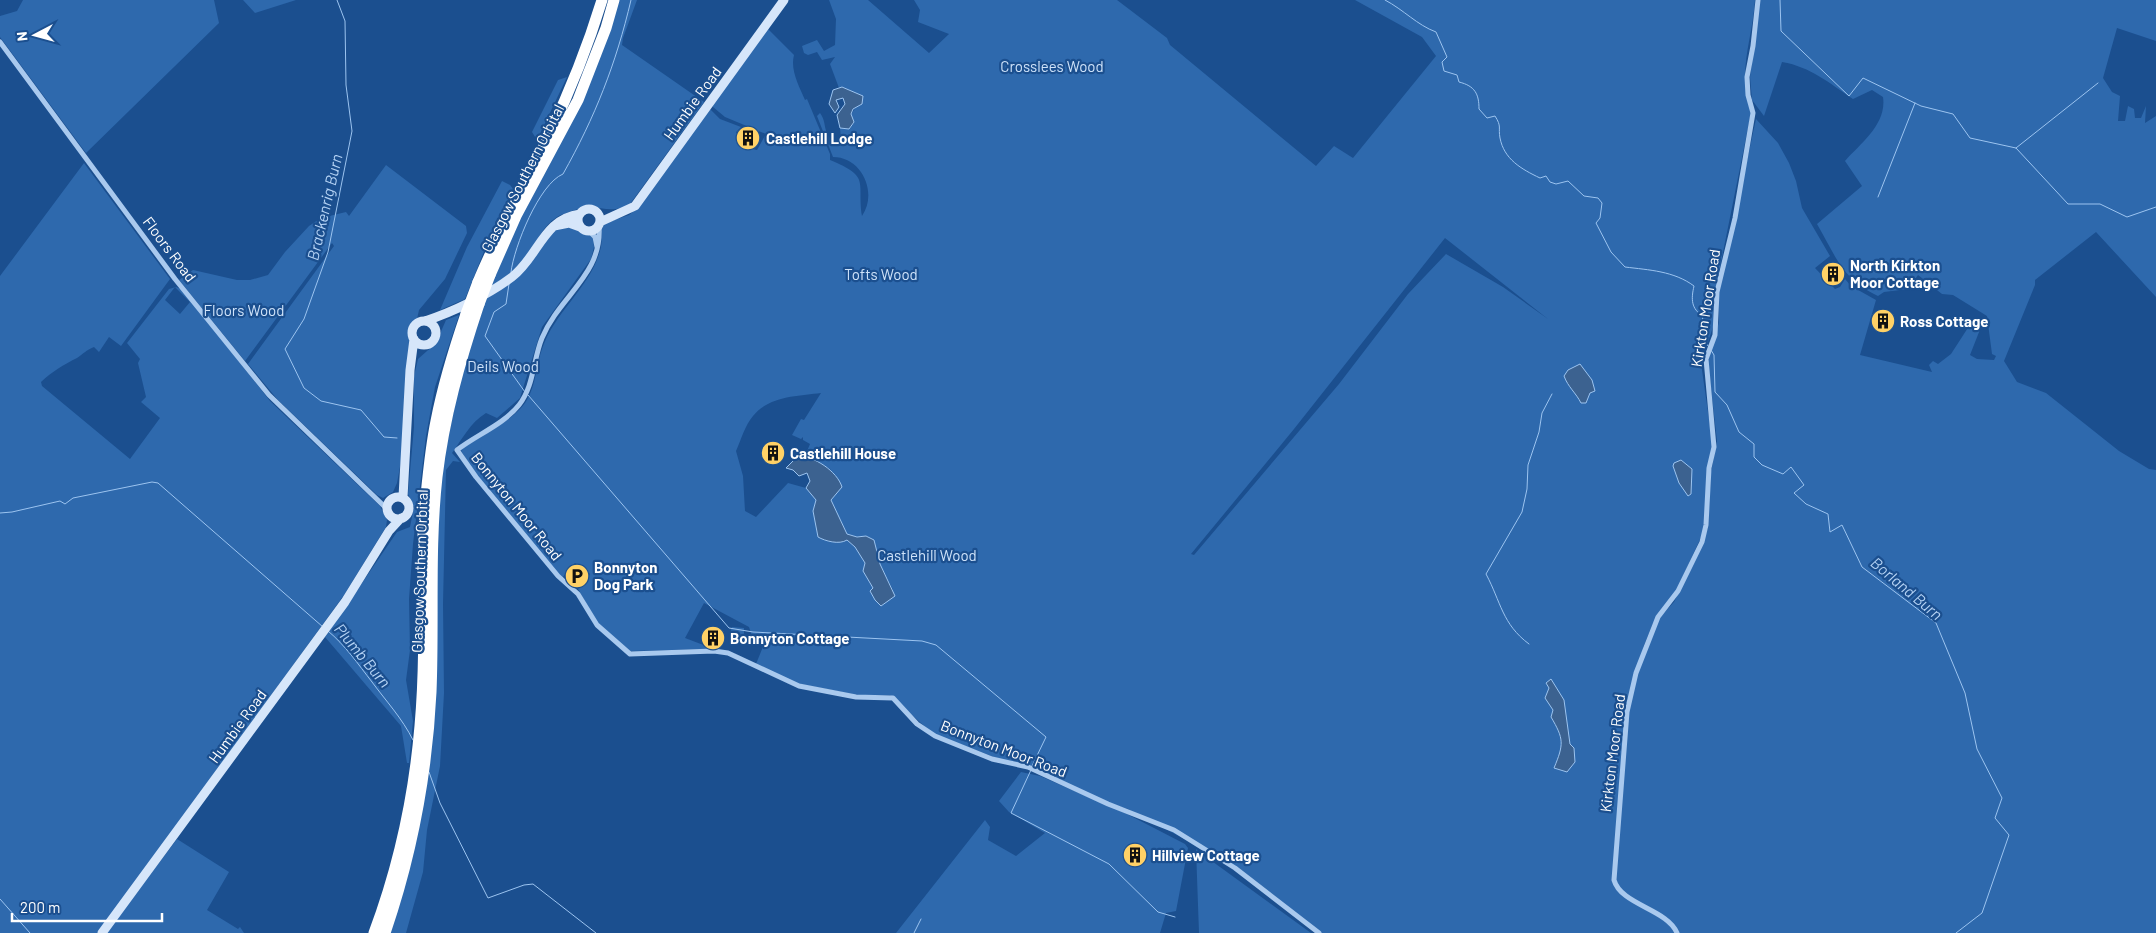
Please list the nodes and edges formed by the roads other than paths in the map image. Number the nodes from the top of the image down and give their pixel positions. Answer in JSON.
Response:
{"nodes":[{"id":1,"x":602,"y":0,"type":"edge"},
{"id":2,"x":614,"y":0,"type":"edge"},
{"id":3,"x":784,"y":0,"type":"edge"},
{"id":4,"x":1758,"y":0,"type":"edge"},
{"id":5,"x":0,"y":42,"type":"edge"},
{"id":6,"x":597,"y":212,"type":"junction"},
{"id":7,"x":580,"y":214,"type":"junction"},
{"id":8,"x":616,"y":214,"type":"junction"},
{"id":9,"x":599,"y":224,"type":"junction"},
{"id":10,"x":552,"y":226,"type":"junction"},
{"id":11,"x":580,"y":227,"type":"junction"},
{"id":12,"x":589,"y":231,"type":"junction"},
{"id":13,"x":597,"y":255,"type":"junction"},
{"id":14,"x":448,"y":313,"type":"junction"},
{"id":15,"x":425,"y":321,"type":"junction"},
{"id":16,"x":436,"y":335,"type":"junction"},
{"id":17,"x":414,"y":339,"type":"junction"},
{"id":18,"x":427,"y":344,"type":"junction"},
{"id":19,"x":412,"y":360,"type":"junction"},
{"id":20,"x":402,"y":483,"type":"junction"},
{"id":21,"x":403,"y":498,"type":"junction"},
{"id":22,"x":387,"y":504,"type":"junction"},
{"id":23,"x":401,"y":518,"type":"junction"},
{"id":24,"x":389,"y":531,"type":"junction"},
{"id":25,"x":102,"y":933,"type":"edge"},
{"id":26,"x":374,"y":933,"type":"edge"},
{"id":27,"x":385,"y":933,"type":"edge"},
{"id":28,"x":1319,"y":933,"type":"edge"},
{"id":29,"x":1677,"y":933,"type":"edge"}],
"edges":[{"from":1,"to":26,"type":"highway","name":"Glasgow Southern Orbital","bridge":true},
{"from":2,"to":27,"type":"highway","name":"Glasgow Southern Orbital","bridge":true},
{"from":3,"to":8,"type":"street","name":"Humbie Road"},
{"from":4,"to":29,"type":"street","name":"Kirkton Moor Road"},
{"from":5,"to":22,"type":"street","name":"Floors Road"},
{"from":6,"to":7,"type":"street"},
{"from":6,"to":8,"type":"street"},
{"from":6,"to":9,"type":"street"},
{"from":7,"to":10,"type":"street"},
{"from":7,"to":11,"type":"street"},
{"from":8,"to":9,"type":"street","name":"Humbie Road"},
{"from":9,"to":12,"type":"street","name":"Humbie Road"},
{"from":9,"to":13,"type":"street"},
{"from":10,"to":11,"type":"street"},
{"from":10,"to":14,"type":"street"},
{"from":11,"to":12,"type":"street"},
{"from":12,"to":13,"type":"street"},
{"from":13,"to":28,"type":"street","name":"Bonnyton Moor Road"},
{"from":14,"to":15,"type":"street"},
{"from":14,"to":16,"type":"street"},
{"from":15,"to":16,"type":"street"},
{"from":15,"to":17,"type":"street"},
{"from":16,"to":18,"type":"street"},
{"from":17,"to":18,"type":"street"},
{"from":17,"to":19,"type":"street"},
{"from":18,"to":19,"type":"street"},
{"from":19,"to":20,"type":"street"},
{"from":20,"to":21,"type":"street"},
{"from":20,"to":22,"type":"street"},
{"from":21,"to":22,"type":"street"},
{"from":21,"to":23,"type":"street"},
{"from":22,"to":23,"type":"street"},
{"from":22,"to":24,"type":"street"},
{"from":23,"to":24,"type":"street","name":"Humbie Road"},
{"from":24,"to":25,"type":"street","name":"Humbie Road"}]}
